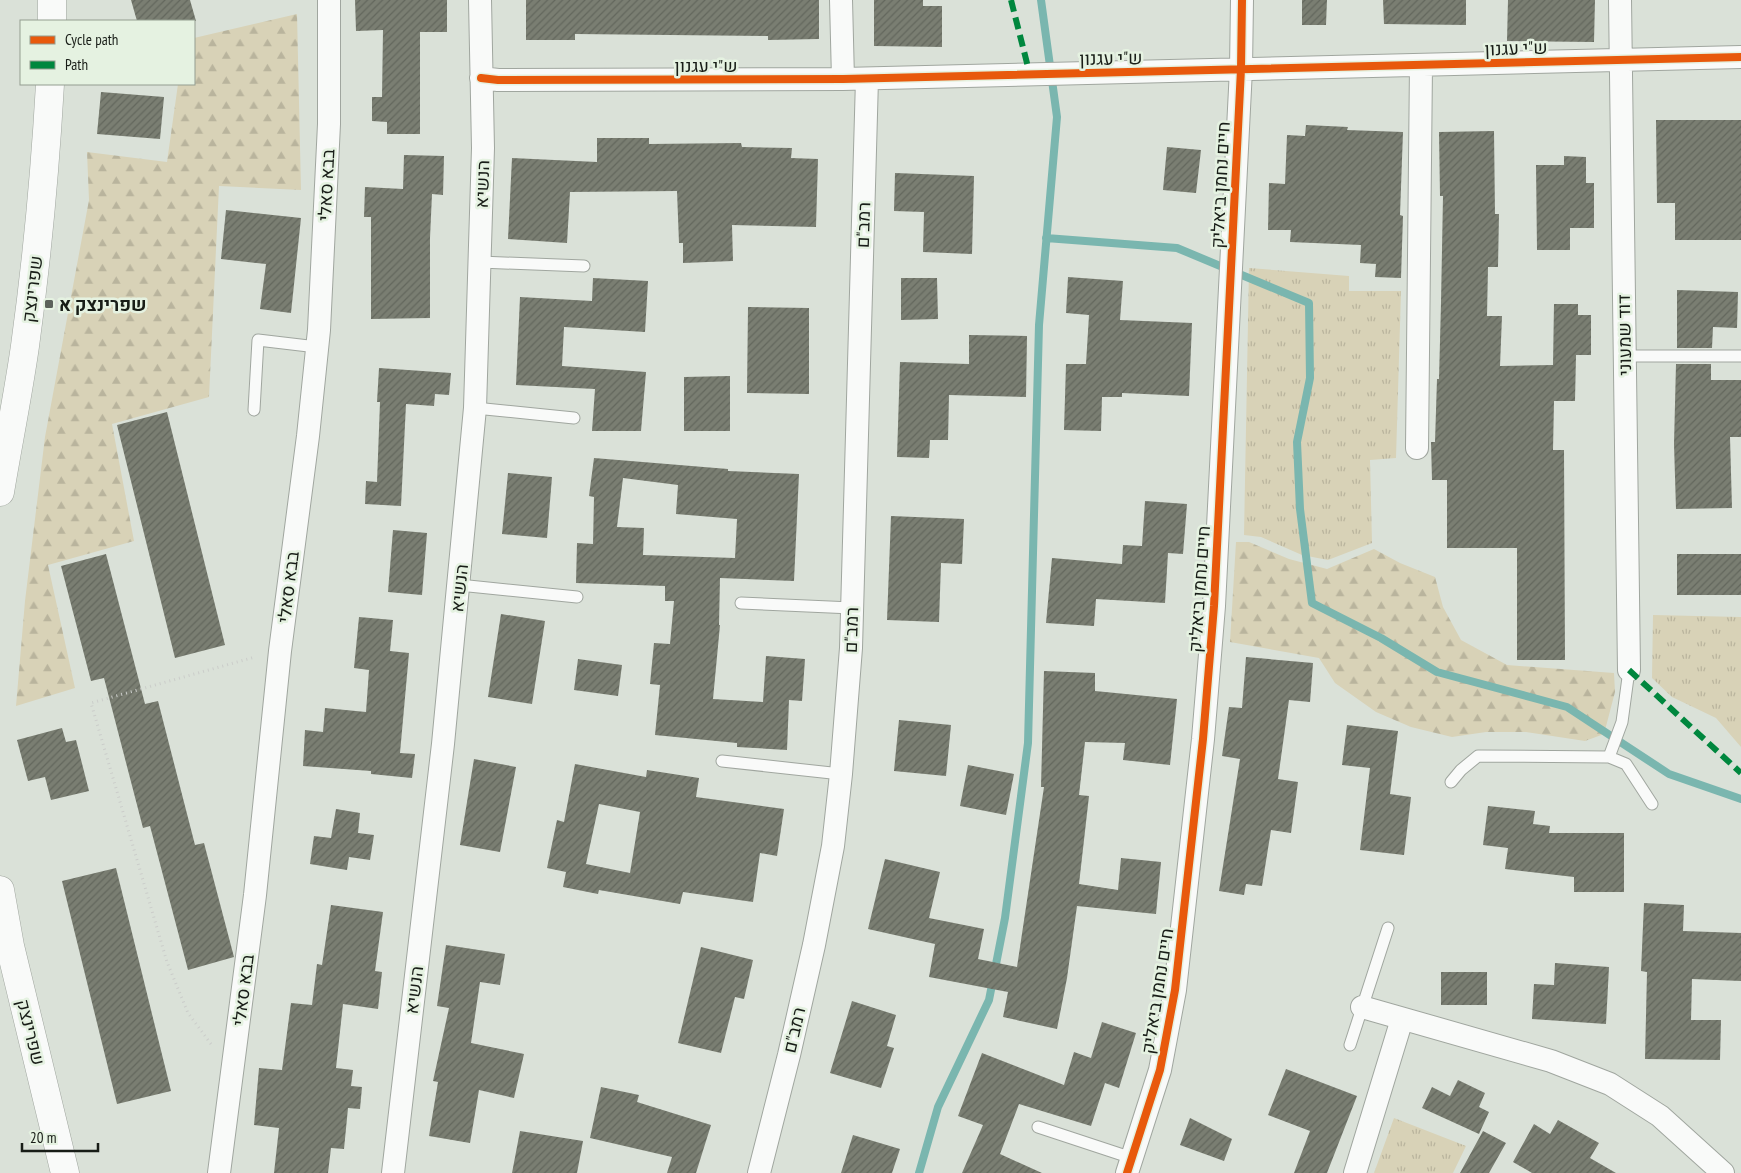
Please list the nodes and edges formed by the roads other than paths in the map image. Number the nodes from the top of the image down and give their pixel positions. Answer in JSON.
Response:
{"nodes":[{"id":1,"x":52,"y":0,"type":"edge"},
{"id":2,"x":329,"y":0,"type":"edge"},
{"id":3,"x":480,"y":0,"type":"edge"},
{"id":4,"x":842,"y":0,"type":"edge"},
{"id":5,"x":1242,"y":0,"type":"edge"},
{"id":6,"x":1620,"y":0,"type":"edge"},
{"id":7,"x":52,"y":20,"type":"edge"},
{"id":8,"x":1741,"y":57,"type":"edge"},
{"id":9,"x":1620,"y":60,"type":"junction"},
{"id":10,"x":1421,"y":65,"type":"junction"},
{"id":11,"x":1241,"y":69,"type":"junction"},
{"id":12,"x":481,"y":78,"type":"junction"},
{"id":13,"x":867,"y":78,"type":"junction"},
{"id":14,"x":843,"y":79,"type":"junction"},
{"id":15,"x":50,"y":85,"type":"edge"},
{"id":16,"x":480,"y":262,"type":"junction"},
{"id":17,"x":584,"y":266,"type":"dead end"},
{"id":18,"x":317,"y":347,"type":"junction"},
{"id":19,"x":1625,"y":356,"type":"junction"},
{"id":20,"x":1741,"y":356,"type":"edge"},
{"id":21,"x":475,"y":408,"type":"junction"},
{"id":22,"x":254,"y":410,"type":"dead end"},
{"id":23,"x":574,"y":418,"type":"dead end"},
{"id":24,"x":1416,"y":448,"type":"dead end"},
{"id":25,"x":0,"y":492,"type":"edge"},
{"id":26,"x":459,"y":585,"type":"junction"},
{"id":27,"x":577,"y":596,"type":"dead end"},
{"id":28,"x":741,"y":603,"type":"dead end"},
{"id":29,"x":852,"y":608,"type":"junction"},
{"id":30,"x":1629,"y":670,"type":"joint"},
{"id":31,"x":1609,"y":757,"type":"junction"},
{"id":32,"x":722,"y":761,"type":"dead end"},
{"id":33,"x":841,"y":774,"type":"junction"},
{"id":34,"x":1451,"y":782,"type":"dead end"},
{"id":35,"x":1652,"y":804,"type":"dead end"},
{"id":36,"x":0,"y":890,"type":"edge"},
{"id":37,"x":1388,"y":928,"type":"dead end"},
{"id":38,"x":1362,"y":1007,"type":"junction"},
{"id":39,"x":1402,"y":1019,"type":"junction"},
{"id":40,"x":1350,"y":1045,"type":"dead end"},
{"id":41,"x":1038,"y":1127,"type":"dead end"},
{"id":42,"x":1129,"y":1165,"type":"edge"},
{"id":43,"x":65,"y":1173,"type":"edge"},
{"id":44,"x":219,"y":1173,"type":"edge"},
{"id":45,"x":393,"y":1173,"type":"edge"},
{"id":46,"x":759,"y":1173,"type":"edge"},
{"id":47,"x":1355,"y":1173,"type":"edge"},
{"id":48,"x":1723,"y":1173,"type":"edge"}],
"edges":[{"from":1,"to":7,"type":"street"},
{"from":2,"to":18,"type":"street","name":"בבא סאלי"},
{"from":3,"to":12,"type":"street","name":"הנשיא"},
{"from":4,"to":14,"type":"street"},
{"from":5,"to":11,"type":"street","name":"חיים נחמן ביאליק"},
{"from":6,"to":9,"type":"street","name":"דוד שמעוני"},
{"from":8,"to":9,"type":"street","name":"ש\"י עגנון"},
{"from":9,"to":10,"type":"street","name":"ש\"י עגנון"},
{"from":9,"to":19,"type":"street","name":"דוד שמעוני"},
{"from":10,"to":11,"type":"street","name":"ש\"י עגנון"},
{"from":10,"to":24,"type":"street"},
{"from":11,"to":13,"type":"street","name":"ש\"י עגנון"},
{"from":11,"to":42,"type":"street","name":"חיים נחמן ביאליק"},
{"from":12,"to":14,"type":"street","name":"ש\"י עגנון"},
{"from":12,"to":16,"type":"street","name":"הנשיא"},
{"from":13,"to":14,"type":"street","name":"ש\"י עגנון"},
{"from":13,"to":29,"type":"street","name":"רמב\"ם"},
{"from":15,"to":25,"type":"street","name":"שפרינצק"},
{"from":16,"to":17,"type":"lane"},
{"from":16,"to":21,"type":"street","name":"הנשיא"},
{"from":18,"to":22,"type":"lane"},
{"from":18,"to":44,"type":"street","name":"בבא סאלי"},
{"from":19,"to":20,"type":"lane"},
{"from":19,"to":30,"type":"street","name":"דוד שמעוני"},
{"from":21,"to":23,"type":"lane"},
{"from":21,"to":26,"type":"street","name":"הנשיא"},
{"from":26,"to":27,"type":"lane"},
{"from":26,"to":45,"type":"street","name":"הנשיא"},
{"from":28,"to":29,"type":"lane"},
{"from":29,"to":33,"type":"street","name":"רמב\"ם"},
{"from":30,"to":31,"type":"lane"},
{"from":31,"to":34,"type":"lane"},
{"from":31,"to":35,"type":"lane"},
{"from":32,"to":33,"type":"lane"},
{"from":33,"to":46,"type":"street","name":"רמב\"ם"},
{"from":36,"to":43,"type":"street","name":"שפרינצק"},
{"from":37,"to":38,"type":"lane"},
{"from":38,"to":39,"type":"street"},
{"from":38,"to":40,"type":"lane"},
{"from":39,"to":47,"type":"street"},
{"from":39,"to":48,"type":"street"},
{"from":41,"to":42,"type":"lane"}]}
